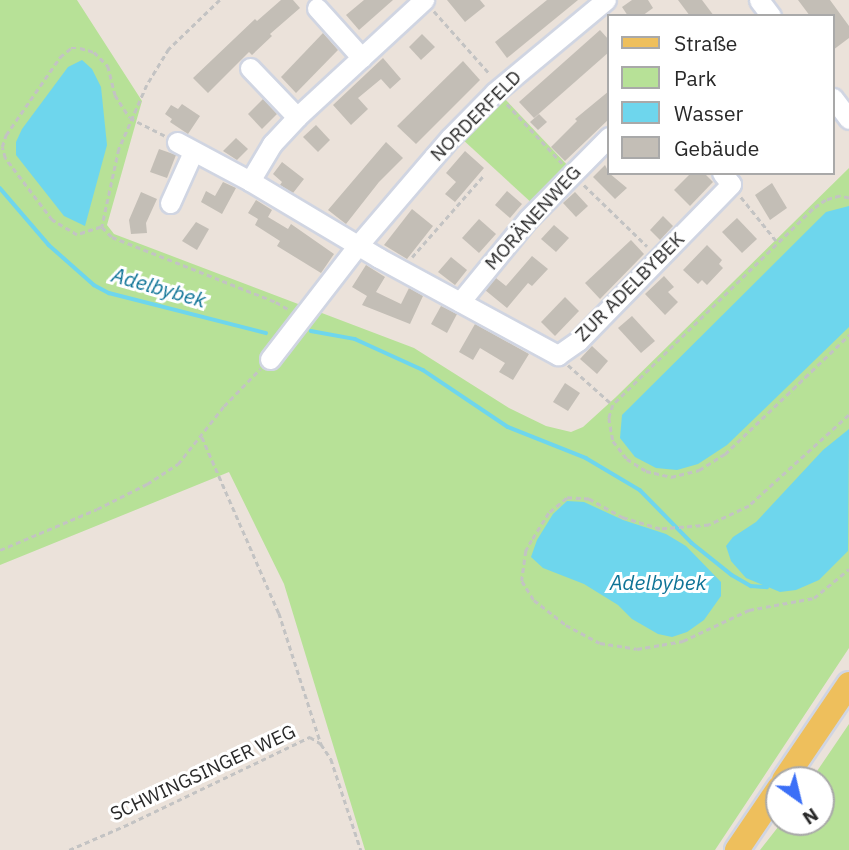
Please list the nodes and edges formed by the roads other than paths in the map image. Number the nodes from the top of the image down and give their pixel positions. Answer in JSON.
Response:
{"nodes":[{"id":1,"x":428,"y":5,"type":"edge"},
{"id":2,"x":602,"y":7,"type":"edge"},
{"id":3,"x":317,"y":8,"type":"dead end"},
{"id":4,"x":362,"y":58,"type":"junction"},
{"id":5,"x":250,"y":68,"type":"dead end"},
{"id":6,"x":835,"y":101,"type":"edge"},
{"id":7,"x":297,"y":117,"type":"junction"},
{"id":8,"x":849,"y":119,"type":"edge"},
{"id":9,"x":608,"y":138,"type":"edge"},
{"id":10,"x":727,"y":179,"type":"edge"},
{"id":11,"x":250,"y":181,"type":"junction"},
{"id":12,"x":170,"y":203,"type":"dead end"},
{"id":13,"x":359,"y":244,"type":"junction"},
{"id":14,"x":460,"y":302,"type":"junction"},
{"id":15,"x":270,"y":359,"type":"road end"},
{"id":16,"x":849,"y":684,"type":"edge"},
{"id":17,"x":793,"y":766,"type":"edge"},
{"id":18,"x":765,"y":809,"type":"edge"},
{"id":19,"x":737,"y":850,"type":"edge"}],
"edges":[{"from":1,"to":4,"type":"street"},
{"from":2,"to":13,"type":"street","name":"NORDERFELD"},
{"from":3,"to":4,"type":"street"},
{"from":4,"to":7,"type":"street"},
{"from":5,"to":7,"type":"street"},
{"from":6,"to":8,"type":"street"},
{"from":7,"to":11,"type":"street"},
{"from":9,"to":14,"type":"street","name":"MORÄNENWEG"},
{"from":10,"to":14,"type":"street","name":"ZUR ADELBYBEK"},
{"from":11,"to":12,"type":"street","name":"ZUR ADELBYBEK"},
{"from":11,"to":13,"type":"street","name":"ZUR ADELBYBEK"},
{"from":13,"to":14,"type":"street","name":"ZUR ADELBYBEK"},
{"from":13,"to":15,"type":"street","name":"NORDERFELD"},
{"from":16,"to":17,"type":"main road"},
{"from":18,"to":19,"type":"main road"}]}
